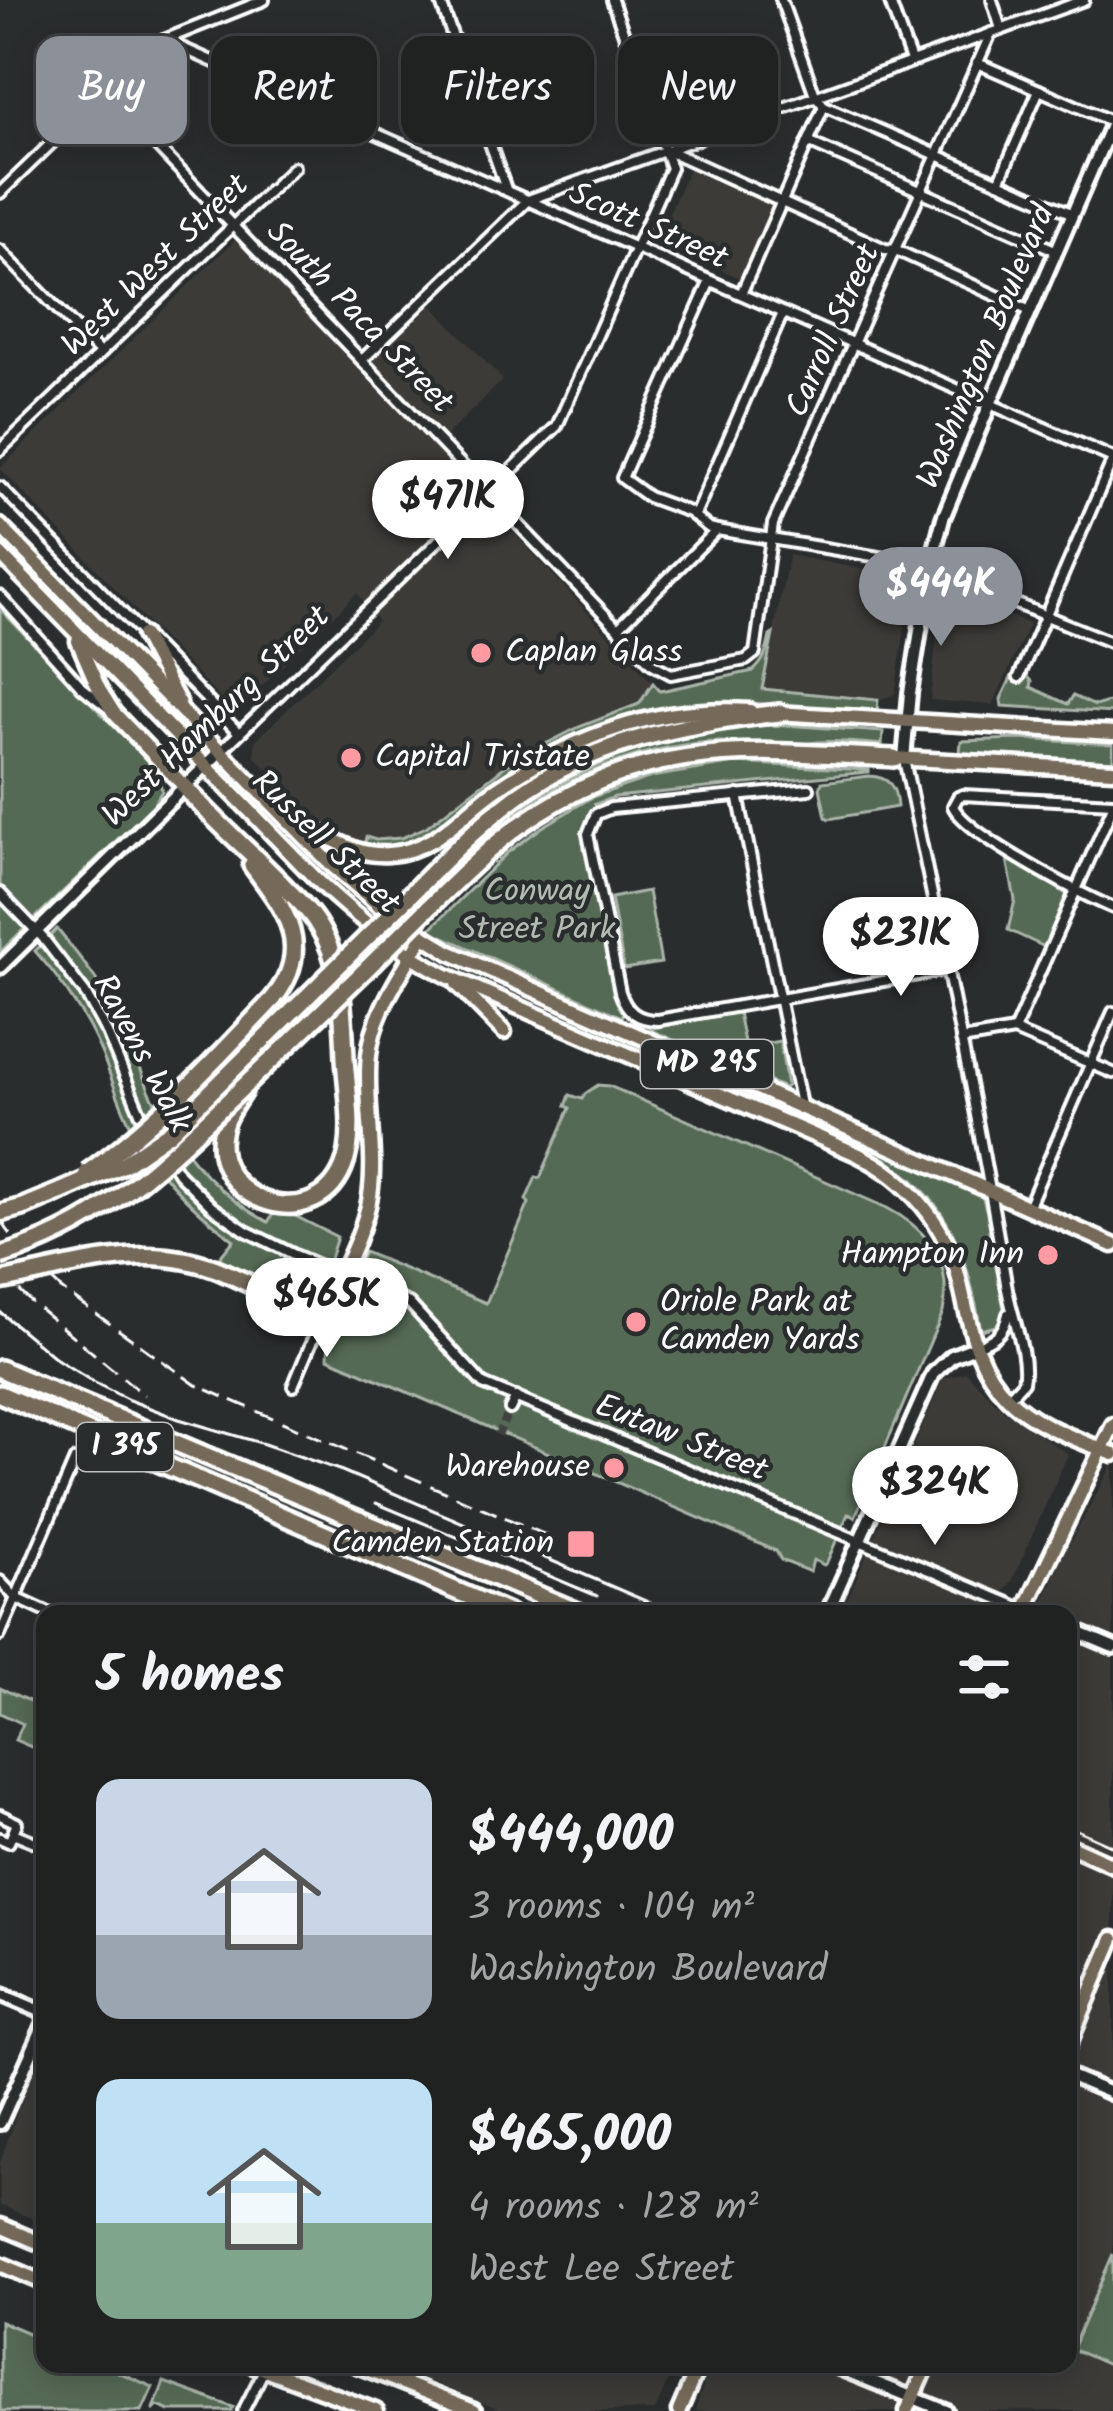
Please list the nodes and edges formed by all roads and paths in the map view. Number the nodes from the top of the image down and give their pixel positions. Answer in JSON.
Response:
{"nodes":[{"id":1,"x":264,"y":0,"type":"edge"},
{"id":2,"x":440,"y":0,"type":"edge"},
{"id":3,"x":612,"y":0,"type":"edge"},
{"id":4,"x":781,"y":0,"type":"edge"},
{"id":5,"x":889,"y":0,"type":"edge"},
{"id":6,"x":992,"y":0,"type":"edge"},
{"id":7,"x":1084,"y":0,"type":"edge"},
{"id":8,"x":996,"y":31,"type":"junction"},
{"id":9,"x":174,"y":36,"type":"edge"},
{"id":10,"x":187,"y":50,"type":"edge"},
{"id":11,"x":911,"y":61,"type":"junction"},
{"id":12,"x":977,"y":63,"type":"junction"},
{"id":13,"x":1039,"y":90,"type":"junction"},
{"id":14,"x":814,"y":95,"type":"junction"},
{"id":15,"x":824,"y":106,"type":"junction"},
{"id":16,"x":1113,"y":122,"type":"edge"},
{"id":17,"x":808,"y":142,"type":"junction"},
{"id":18,"x":50,"y":144,"type":"edge"},
{"id":19,"x":154,"y":144,"type":"edge"},
{"id":20,"x":665,"y":149,"type":"junction"},
{"id":21,"x":936,"y":155,"type":"junction"},
{"id":22,"x":294,"y":167,"type":"dead end"},
{"id":23,"x":998,"y":182,"type":"junction"},
{"id":24,"x":506,"y":191,"type":"junction"},
{"id":25,"x":921,"y":191,"type":"junction"},
{"id":26,"x":0,"y":193,"type":"edge"},
{"id":27,"x":528,"y":200,"type":"junction"},
{"id":28,"x":781,"y":202,"type":"junction"},
{"id":29,"x":1073,"y":214,"type":"junction"},
{"id":30,"x":232,"y":226,"type":"junction"},
{"id":31,"x":636,"y":248,"type":"junction"},
{"id":32,"x":0,"y":250,"type":"edge"},
{"id":33,"x":896,"y":250,"type":"junction"},
{"id":34,"x":1057,"y":250,"type":"junction"},
{"id":35,"x":710,"y":281,"type":"junction"},
{"id":36,"x":741,"y":294,"type":"junction"},
{"id":37,"x":1030,"y":310,"type":"junction"},
{"id":38,"x":783,"y":313,"type":"junction"},
{"id":39,"x":855,"y":344,"type":"junction"},
{"id":40,"x":100,"y":353,"type":"junction"},
{"id":41,"x":362,"y":360,"type":"junction"},
{"id":42,"x":990,"y":404,"type":"junction"},
{"id":43,"x":0,"y":450,"type":"edge"},
{"id":44,"x":1113,"y":458,"type":"edge"},
{"id":45,"x":0,"y":487,"type":"edge"},
{"id":46,"x":488,"y":492,"type":"junction"},
{"id":47,"x":695,"y":515,"type":"junction"},
{"id":48,"x":0,"y":526,"type":"edge"},
{"id":49,"x":717,"y":530,"type":"junction"},
{"id":50,"x":773,"y":538,"type":"junction"},
{"id":51,"x":0,"y":554,"type":"edge"},
{"id":52,"x":930,"y":568,"type":"junction"},
{"id":53,"x":0,"y":596,"type":"edge"},
{"id":54,"x":1046,"y":616,"type":"junction"},
{"id":55,"x":619,"y":627,"type":"junction"},
{"id":56,"x":72,"y":629,"type":"junction"},
{"id":57,"x":143,"y":634,"type":"junction"},
{"id":58,"x":1113,"y":644,"type":"edge"},
{"id":59,"x":752,"y":657,"type":"joint"},
{"id":60,"x":1019,"y":677,"type":"dead end"},
{"id":61,"x":115,"y":713,"type":"junction"},
{"id":62,"x":780,"y":713,"type":"junction"},
{"id":63,"x":185,"y":715,"type":"junction"},
{"id":64,"x":906,"y":723,"type":"junction"},
{"id":65,"x":239,"y":733,"type":"junction"},
{"id":66,"x":1113,"y":733,"type":"edge"},
{"id":67,"x":221,"y":751,"type":"junction"},
{"id":68,"x":899,"y":759,"type":"junction"},
{"id":69,"x":206,"y":765,"type":"junction"},
{"id":70,"x":1113,"y":770,"type":"edge"},
{"id":71,"x":184,"y":786,"type":"junction"},
{"id":72,"x":809,"y":789,"type":"dead end"},
{"id":73,"x":738,"y":795,"type":"junction"},
{"id":74,"x":1113,"y":804,"type":"edge"},
{"id":75,"x":217,"y":820,"type":"junction"},
{"id":76,"x":287,"y":820,"type":"junction"},
{"id":77,"x":1076,"y":892,"type":"junction"},
{"id":78,"x":0,"y":893,"type":"edge"},
{"id":79,"x":1113,"y":908,"type":"edge"},
{"id":80,"x":37,"y":931,"type":"junction"},
{"id":81,"x":422,"y":937,"type":"junction"},
{"id":82,"x":412,"y":957,"type":"junction"},
{"id":83,"x":0,"y":967,"type":"edge"},
{"id":84,"x":947,"y":970,"type":"junction"},
{"id":85,"x":447,"y":976,"type":"junction"},
{"id":86,"x":779,"y":998,"type":"junction"},
{"id":87,"x":1113,"y":1012,"type":"edge"},
{"id":88,"x":1014,"y":1030,"type":"junction"},
{"id":89,"x":504,"y":1032,"type":"dead end"},
{"id":90,"x":961,"y":1040,"type":"junction"},
{"id":91,"x":1090,"y":1064,"type":"junction"},
{"id":92,"x":1113,"y":1073,"type":"edge"},
{"id":93,"x":257,"y":1074,"type":"junction"},
{"id":94,"x":801,"y":1106,"type":"junction"},
{"id":95,"x":62,"y":1191,"type":"junction"},
{"id":96,"x":992,"y":1191,"type":"junction"},
{"id":97,"x":1028,"y":1207,"type":"junction"},
{"id":98,"x":0,"y":1213,"type":"edge"},
{"id":99,"x":1113,"y":1245,"type":"edge"},
{"id":100,"x":0,"y":1256,"type":"edge"},
{"id":101,"x":341,"y":1274,"type":"junction"},
{"id":102,"x":0,"y":1281,"type":"edge"},
{"id":103,"x":1009,"y":1306,"type":"junction"},
{"id":104,"x":322,"y":1317,"type":"junction"},
{"id":105,"x":975,"y":1347,"type":"junction"},
{"id":106,"x":0,"y":1369,"type":"edge"},
{"id":107,"x":483,"y":1384,"type":"joint"},
{"id":108,"x":293,"y":1386,"type":"dead end"},
{"id":109,"x":0,"y":1394,"type":"edge"},
{"id":110,"x":515,"y":1397,"type":"junction"},
{"id":111,"x":1008,"y":1398,"type":"junction"},
{"id":112,"x":510,"y":1409,"type":"tunnel mouth"},
{"id":113,"x":1113,"y":1425,"type":"edge"},
{"id":114,"x":1108,"y":1452,"type":"edge"},
{"id":115,"x":75,"y":1460,"type":"dead end"},
{"id":116,"x":860,"y":1540,"type":"junction"},
{"id":117,"x":0,"y":1581,"type":"edge"},
{"id":118,"x":16,"y":1598,"type":"junction"},
{"id":119,"x":489,"y":1605,"type":"edge"},
{"id":120,"x":562,"y":1605,"type":"edge"},
{"id":121,"x":831,"y":1605,"type":"edge"},
{"id":122,"x":1009,"y":1605,"type":"edge"},
{"id":123,"x":1030,"y":1605,"type":"edge"},
{"id":124,"x":36,"y":1607,"type":"edge"},
{"id":125,"x":1077,"y":1632,"type":"edge"},
{"id":126,"x":0,"y":1635,"type":"edge"},
{"id":127,"x":1113,"y":1647,"type":"edge"},
{"id":128,"x":0,"y":1815,"type":"edge"},
{"id":129,"x":16,"y":1834,"type":"junction"},
{"id":130,"x":0,"y":1838,"type":"edge"},
{"id":131,"x":36,"y":1842,"type":"edge"},
{"id":132,"x":1077,"y":1849,"type":"edge"},
{"id":133,"x":1113,"y":1865,"type":"edge"},
{"id":134,"x":1113,"y":1940,"type":"edge"},
{"id":135,"x":0,"y":1994,"type":"edge"},
{"id":136,"x":36,"y":2009,"type":"edge"},
{"id":137,"x":1077,"y":2025,"type":"edge"},
{"id":138,"x":36,"y":2042,"type":"edge"},
{"id":139,"x":1077,"y":2078,"type":"edge"},
{"id":140,"x":1113,"y":2094,"type":"edge"},
{"id":141,"x":0,"y":2122,"type":"edge"},
{"id":142,"x":0,"y":2226,"type":"edge"},
{"id":143,"x":36,"y":2241,"type":"edge"},
{"id":144,"x":0,"y":2264,"type":"edge"},
{"id":145,"x":36,"y":2279,"type":"edge"},
{"id":146,"x":258,"y":2373,"type":"edge"},
{"id":147,"x":292,"y":2373,"type":"edge"},
{"id":148,"x":377,"y":2373,"type":"edge"},
{"id":149,"x":695,"y":2373,"type":"edge"},
{"id":150,"x":847,"y":2373,"type":"edge"},
{"id":151,"x":924,"y":2373,"type":"edge"},
{"id":152,"x":910,"y":2404,"type":"edge"},
{"id":153,"x":243,"y":2411,"type":"edge"},
{"id":154,"x":376,"y":2411,"type":"edge"},
{"id":155,"x":474,"y":2411,"type":"edge"},
{"id":156,"x":680,"y":2411,"type":"edge"},
{"id":157,"x":946,"y":2411,"type":"edge"}],
"edges":[{"from":1,"to":9,"type":"street"},
{"from":2,"to":24,"type":"street"},
{"from":3,"to":20,"type":"street","name":"West Hamburg Street"},
{"from":4,"to":14,"type":"street"},
{"from":5,"to":11,"type":"street"},
{"from":6,"to":8,"type":"street"},
{"from":7,"to":8,"type":"street"},
{"from":8,"to":11,"type":"street"},
{"from":8,"to":12,"type":"street","name":"Carroll Street"},
{"from":10,"to":24,"type":"street","name":"Scott Street"},
{"from":11,"to":14,"type":"street"},
{"from":12,"to":13,"type":"street"},
{"from":12,"to":21,"type":"street","name":"Carroll Street"},
{"from":13,"to":16,"type":"street"},
{"from":13,"to":23,"type":"street"},
{"from":14,"to":15,"type":"street"},
{"from":14,"to":20,"type":"street"},
{"from":15,"to":17,"type":"street"},
{"from":15,"to":21,"type":"street"},
{"from":16,"to":29,"type":"main road","name":"Washington Boulevard"},
{"from":17,"to":25,"type":"street"},
{"from":17,"to":28,"type":"street"},
{"from":18,"to":26,"type":"street"},
{"from":19,"to":30,"type":"street","name":"South Paca Street"},
{"from":20,"to":27,"type":"street"},
{"from":20,"to":28,"type":"street"},
{"from":20,"to":31,"type":"street","name":"West Hamburg Street"},
{"from":21,"to":23,"type":"street"},
{"from":21,"to":25,"type":"street","name":"Carroll Street"},
{"from":22,"to":30,"type":"street","name":"West West Street"},
{"from":23,"to":29,"type":"street"},
{"from":24,"to":27,"type":"street","name":"Scott Street"},
{"from":25,"to":33,"type":"street","name":"Carroll Street"},
{"from":25,"to":34,"type":"street"},
{"from":27,"to":31,"type":"street","name":"Scott Street"},
{"from":27,"to":41,"type":"street"},
{"from":28,"to":33,"type":"street"},
{"from":28,"to":36,"type":"street"},
{"from":29,"to":34,"type":"main road","name":"Washington Boulevard"},
{"from":30,"to":40,"type":"street","name":"West West Street"},
{"from":30,"to":41,"type":"street","name":"South Paca Street"},
{"from":31,"to":35,"type":"street","name":"Scott Street"},
{"from":31,"to":46,"type":"street","name":"West Hamburg Street"},
{"from":32,"to":40,"type":"street"},
{"from":33,"to":37,"type":"street"},
{"from":33,"to":39,"type":"street","name":"Carroll Street"},
{"from":34,"to":37,"type":"main road","name":"Washington Boulevard"},
{"from":35,"to":36,"type":"street","name":"Scott Street"},
{"from":35,"to":47,"type":"street"},
{"from":36,"to":38,"type":"street","name":"Scott Street"},
{"from":37,"to":42,"type":"main road","name":"Washington Boulevard"},
{"from":38,"to":39,"type":"street","name":"Scott Street"},
{"from":38,"to":47,"type":"street"},
{"from":39,"to":42,"type":"street","name":"Scott Street"},
{"from":39,"to":50,"type":"street","name":"Carroll Street"},
{"from":40,"to":43,"type":"street","name":"West West Street"},
{"from":41,"to":46,"type":"street","name":"South Paca Street"},
{"from":42,"to":44,"type":"street","name":"Scott Street"},
{"from":42,"to":52,"type":"main road","name":"Washington Boulevard"},
{"from":44,"to":54,"type":"street"},
{"from":45,"to":57,"type":"street"},
{"from":46,"to":55,"type":"street","name":"South Paca Street"},
{"from":46,"to":65,"type":"street","name":"West Hamburg Street"},
{"from":47,"to":49,"type":"street"},
{"from":48,"to":63,"type":"main road","name":"Russell Street","number":"MD 295"},
{"from":49,"to":50,"type":"street"},
{"from":49,"to":55,"type":"street"},
{"from":50,"to":52,"type":"street"},
{"from":50,"to":59,"type":"street","name":"Carroll Street"},
{"from":51,"to":56,"type":"main road","name":"Russell Street","number":"MD 295"},
{"from":52,"to":54,"type":"street"},
{"from":52,"to":64,"type":"main road","name":"Washington Boulevard"},
{"from":53,"to":61,"type":"street"},
{"from":54,"to":58,"type":"street"},
{"from":54,"to":60,"type":"street"},
{"from":55,"to":59,"type":"street","name":"South Paca Street"},
{"from":56,"to":61,"type":"main road"},
{"from":56,"to":69,"type":"main road","name":"Russell Street","number":"MD 295"},
{"from":57,"to":63,"type":"main road"},
{"from":57,"to":65,"type":"street"},
{"from":61,"to":71,"type":"main road"},
{"from":62,"to":64,"type":"main road"},
{"from":62,"to":76,"type":"main road"},
{"from":62,"to":95,"type":"highway","bridge":true},
{"from":63,"to":67,"type":"main road","name":"Russell Street","number":"MD 295"},
{"from":64,"to":66,"type":"main road"},
{"from":64,"to":68,"type":"main road","name":"Washington Boulevard"},
{"from":65,"to":67,"type":"street","name":"West Hamburg Street"},
{"from":67,"to":69,"type":"main road","name":"West Hamburg Street"},
{"from":67,"to":76,"type":"main road","name":"Russell Street","number":"MD 295"},
{"from":68,"to":70,"type":"main road"},
{"from":68,"to":84,"type":"street","name":"Washington Boulevard"},
{"from":68,"to":93,"type":"highway","bridge":true},
{"from":69,"to":71,"type":"main road","name":"West Hamburg Street"},
{"from":69,"to":82,"type":"main road","name":"Russell Street","number":"MD 295"},
{"from":71,"to":75,"type":"highway"},
{"from":71,"to":80,"type":"main road","name":"West Hamburg Street"},
{"from":72,"to":73,"type":"street"},
{"from":73,"to":86,"type":"street"},
{"from":73,"to":86,"type":"street"},
{"from":74,"to":77,"type":"street"},
{"from":74,"to":77,"type":"street"},
{"from":75,"to":93,"type":"highway","bridge":true},
{"from":75,"to":95,"type":"highway","bridge":true},
{"from":76,"to":81,"type":"main road","name":"Russell Street","number":"MD 295"},
{"from":77,"to":79,"type":"street"},
{"from":77,"to":88,"type":"street"},
{"from":78,"to":80,"type":"street","name":"Ravens Walk"},
{"from":80,"to":83,"type":"main road","name":"West Hamburg Street"},
{"from":80,"to":101,"type":"street","name":"Ravens Walk"},
{"from":81,"to":82,"type":"main road"},
{"from":81,"to":94,"type":"main road","name":"Russell Street","number":"MD 295"},
{"from":82,"to":85,"type":"main road","name":"Russell Street","number":"MD 295"},
{"from":82,"to":101,"type":"main road"},
{"from":84,"to":86,"type":"street"},
{"from":84,"to":90,"type":"street","name":"Washington Boulevard"},
{"from":85,"to":89,"type":"main road"},
{"from":85,"to":105,"type":"main road","name":"Russell Street","number":"MD 295"},
{"from":86,"to":94,"type":"street"},
{"from":87,"to":91,"type":"street"},
{"from":88,"to":90,"type":"street"},
{"from":88,"to":91,"type":"street"},
{"from":90,"to":96,"type":"street","name":"Washington Boulevard"},
{"from":91,"to":92,"type":"street"},
{"from":91,"to":97,"type":"street"},
{"from":93,"to":100,"type":"highway","bridge":true},
{"from":94,"to":96,"type":"main road","name":"Russell Street","number":"MD 295"},
{"from":95,"to":98,"type":"highway"},
{"from":96,"to":97,"type":"main road","number":"MD 295"},
{"from":96,"to":103,"type":"street","name":"Washington Boulevard"},
{"from":97,"to":99,"type":"main road","number":"MD 295"},
{"from":101,"to":104,"type":"main road"},
{"from":101,"to":107,"type":"street","name":"Ravens Walk"},
{"from":102,"to":104,"type":"highway","bridge":true},
{"from":103,"to":105,"type":"street"},
{"from":103,"to":111,"type":"street","name":"Washington Boulevard"},
{"from":104,"to":108,"type":"street"},
{"from":105,"to":111,"type":"main road","number":"MD 295"},
{"from":105,"to":116,"type":"main road"},
{"from":106,"to":120,"type":"highway","number":"I 395"},
{"from":107,"to":110,"type":"street","name":"Eutaw Street"},
{"from":109,"to":119,"type":"highway","number":"I 395"},
{"from":110,"to":112,"type":"street"},
{"from":110,"to":116,"type":"street","name":"Eutaw Street"},
{"from":111,"to":114,"type":"main road","number":"MD 295"},
{"from":113,"to":114,"type":"main road"},
{"from":114,"to":123,"type":"main road"},
{"from":115,"to":118,"type":"street"},
{"from":116,"to":121,"type":"main road"},
{"from":116,"to":122,"type":"street","name":"Eutaw Street"},
{"from":117,"to":118,"type":"street"},
{"from":118,"to":124,"type":"street"},
{"from":118,"to":126,"type":"street"},
{"from":125,"to":127,"type":"main road"},
{"from":128,"to":129,"type":"street"},
{"from":129,"to":130,"type":"street"},
{"from":129,"to":131,"type":"street"},
{"from":132,"to":133,"type":"main road"},
{"from":134,"to":137,"type":"main road"},
{"from":135,"to":136,"type":"main road"},
{"from":138,"to":141,"type":"main road"},
{"from":139,"to":140,"type":"main road"},
{"from":142,"to":143,"type":"main road"},
{"from":144,"to":145,"type":"main road"},
{"from":146,"to":153,"type":"street"},
{"from":147,"to":154,"type":"main road"},
{"from":148,"to":155,"type":"main road"},
{"from":149,"to":156,"type":"main road"},
{"from":150,"to":152,"type":"main road"},
{"from":151,"to":152,"type":"main road"},
{"from":152,"to":157,"type":"main road"}]}
